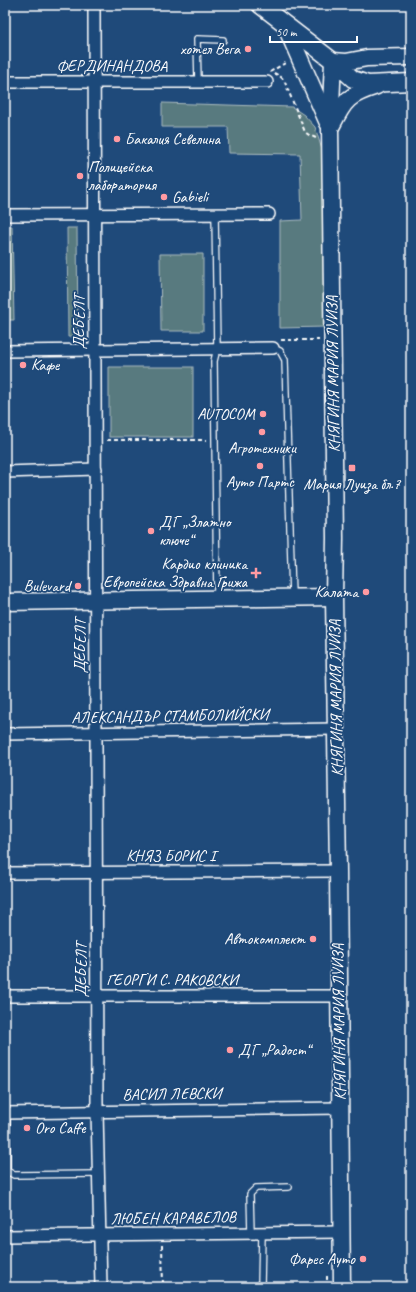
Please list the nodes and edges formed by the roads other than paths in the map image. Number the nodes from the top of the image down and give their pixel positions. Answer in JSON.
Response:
{"nodes":[{"id":1,"x":94,"y":5,"type":"edge"},
{"id":2,"x":260,"y":5,"type":"edge"},
{"id":3,"x":286,"y":25,"type":"junction"},
{"id":4,"x":223,"y":40,"type":"dead end"},
{"id":5,"x":411,"y":57,"type":"edge"},
{"id":6,"x":332,"y":61,"type":"junction"},
{"id":7,"x":267,"y":77,"type":"road end"},
{"id":8,"x":94,"y":81,"type":"junction"},
{"id":9,"x":5,"y":82,"type":"edge"},
{"id":10,"x":198,"y":82,"type":"junction"},
{"id":11,"x":411,"y":82,"type":"edge"},
{"id":12,"x":386,"y":83,"type":"junction"},
{"id":13,"x":324,"y":133,"type":"junction"},
{"id":14,"x":215,"y":214,"type":"junction"},
{"id":15,"x":269,"y":214,"type":"dead end"},
{"id":16,"x":5,"y":215,"type":"edge"},
{"id":17,"x":95,"y":215,"type":"junction"},
{"id":18,"x":273,"y":348,"type":"joint"},
{"id":19,"x":217,"y":349,"type":"junction"},
{"id":20,"x":95,"y":350,"type":"junction"},
{"id":21,"x":6,"y":351,"type":"edge"},
{"id":22,"x":96,"y":469,"type":"junction"},
{"id":23,"x":5,"y":472,"type":"edge"},
{"id":24,"x":334,"y":597,"type":"junction"},
{"id":25,"x":292,"y":598,"type":"junction"},
{"id":26,"x":218,"y":599,"type":"junction"},
{"id":27,"x":96,"y":601,"type":"junction"},
{"id":28,"x":5,"y":602,"type":"edge"},
{"id":29,"x":336,"y":729,"type":"junction"},
{"id":30,"x":96,"y":733,"type":"junction"},
{"id":31,"x":5,"y":734,"type":"edge"},
{"id":32,"x":338,"y":871,"type":"junction"},
{"id":33,"x":97,"y":872,"type":"junction"},
{"id":34,"x":5,"y":873,"type":"edge"},
{"id":35,"x":5,"y":996,"type":"edge"},
{"id":36,"x":97,"y":996,"type":"junction"},
{"id":37,"x":339,"y":996,"type":"junction"},
{"id":38,"x":340,"y":1108,"type":"junction"},
{"id":39,"x":97,"y":1111,"type":"junction"},
{"id":40,"x":6,"y":1112,"type":"edge"},
{"id":41,"x":99,"y":1174,"type":"junction"},
{"id":42,"x":289,"y":1187,"type":"dead end"},
{"id":43,"x":341,"y":1232,"type":"junction"},
{"id":44,"x":256,"y":1233,"type":"junction"},
{"id":45,"x":100,"y":1235,"type":"junction"},
{"id":46,"x":5,"y":1236,"type":"edge"},
{"id":47,"x":101,"y":1287,"type":"edge"},
{"id":48,"x":261,"y":1287,"type":"edge"},
{"id":49,"x":342,"y":1287,"type":"edge"}],
"edges":[{"from":1,"to":8,"type":"street","name":"ДЕБЕЛТ"},
{"from":2,"to":3,"type":"main road"},
{"from":3,"to":6,"type":"main road"},
{"from":3,"to":13,"type":"main road"},
{"from":4,"to":10,"type":"lane"},
{"from":5,"to":6,"type":"main road"},
{"from":6,"to":12,"type":"main road"},
{"from":6,"to":13,"type":"main road","name":"КНЯГИНЯ МАРИЯ ЛУИЗА"},
{"from":7,"to":10,"type":"street","name":"ФЕРДИНАНДОВА"},
{"from":8,"to":9,"type":"street","name":"ФЕРДИНАНДОВА"},
{"from":8,"to":10,"type":"street","name":"ФЕРДИНАНДОВА"},
{"from":8,"to":17,"type":"street","name":"ДЕБЕЛТ"},
{"from":11,"to":12,"type":"main road"},
{"from":12,"to":13,"type":"main road"},
{"from":13,"to":24,"type":"main road","name":"КНЯГИНЯ МАРИЯ ЛУИЗА"},
{"from":14,"to":15,"type":"street"},
{"from":14,"to":17,"type":"street"},
{"from":14,"to":19,"type":"lane"},
{"from":16,"to":17,"type":"street"},
{"from":17,"to":20,"type":"street","name":"ДЕБЕЛТ"},
{"from":18,"to":19,"type":"street"},
{"from":18,"to":25,"type":"lane"},
{"from":19,"to":20,"type":"street"},
{"from":19,"to":26,"type":"lane"},
{"from":20,"to":21,"type":"street"},
{"from":20,"to":22,"type":"street","name":"ДЕБЕЛТ"},
{"from":22,"to":23,"type":"street"},
{"from":22,"to":27,"type":"street","name":"ДЕБЕЛТ"},
{"from":24,"to":25,"type":"main road"},
{"from":24,"to":29,"type":"main road","name":"КНЯГИНЯ МАРИЯ ЛУИЗА"},
{"from":25,"to":26,"type":"main road"},
{"from":26,"to":27,"type":"main road"},
{"from":27,"to":28,"type":"main road"},
{"from":27,"to":30,"type":"street","name":"ДЕБЕЛТ"},
{"from":29,"to":30,"type":"street","name":"АЛЕКСАНДЪР СТАМБОЛИЙСКИ"},
{"from":29,"to":32,"type":"main road","name":"КНЯГИНЯ МАРИЯ ЛУИЗА"},
{"from":30,"to":31,"type":"street","name":"АЛЕКСАНДЪР СТАМБОЛИЙСКИ"},
{"from":30,"to":33,"type":"street","name":"ДЕБЕЛТ"},
{"from":32,"to":33,"type":"street","name":"КНЯЗ БОРИС I"},
{"from":32,"to":37,"type":"main road","name":"КНЯГИНЯ МАРИЯ ЛУИЗА"},
{"from":33,"to":34,"type":"street","name":"КНЯЗ БОРИС I"},
{"from":33,"to":36,"type":"street","name":"ДЕБЕЛТ"},
{"from":35,"to":36,"type":"street","name":"ГЕОРГИ С. РАКОВСКИ"},
{"from":36,"to":37,"type":"street","name":"ГЕОРГИ С. РАКОВСКИ"},
{"from":36,"to":39,"type":"street","name":"ДЕБЕЛТ"},
{"from":37,"to":38,"type":"main road","name":"КНЯГИНЯ МАРИЯ ЛУИЗА"},
{"from":38,"to":39,"type":"street","name":"ВАСИЛ ЛЕВСКИ"},
{"from":38,"to":43,"type":"main road","name":"КНЯГИНЯ МАРИЯ ЛУИЗА"},
{"from":39,"to":40,"type":"street","name":"ВАСИЛ ЛЕВСКИ"},
{"from":39,"to":41,"type":"street","name":"ДЕБЕЛТ"},
{"from":40,"to":41,"type":"lane"},
{"from":41,"to":45,"type":"street","name":"ДЕБЕЛТ"},
{"from":42,"to":44,"type":"lane"},
{"from":43,"to":44,"type":"street","name":"ЛЮБЕН КАРАВЕЛОВ"},
{"from":43,"to":49,"type":"main road","name":"КНЯГИНЯ МАРИЯ ЛУИЗА"},
{"from":44,"to":45,"type":"street","name":"ЛЮБЕН КАРАВЕЛОВ"},
{"from":44,"to":48,"type":"lane"},
{"from":45,"to":46,"type":"street","name":"ЛЮБЕН КАРАВЕЛОВ"},
{"from":45,"to":47,"type":"street","name":"ДЕБЕЛТ"}]}
